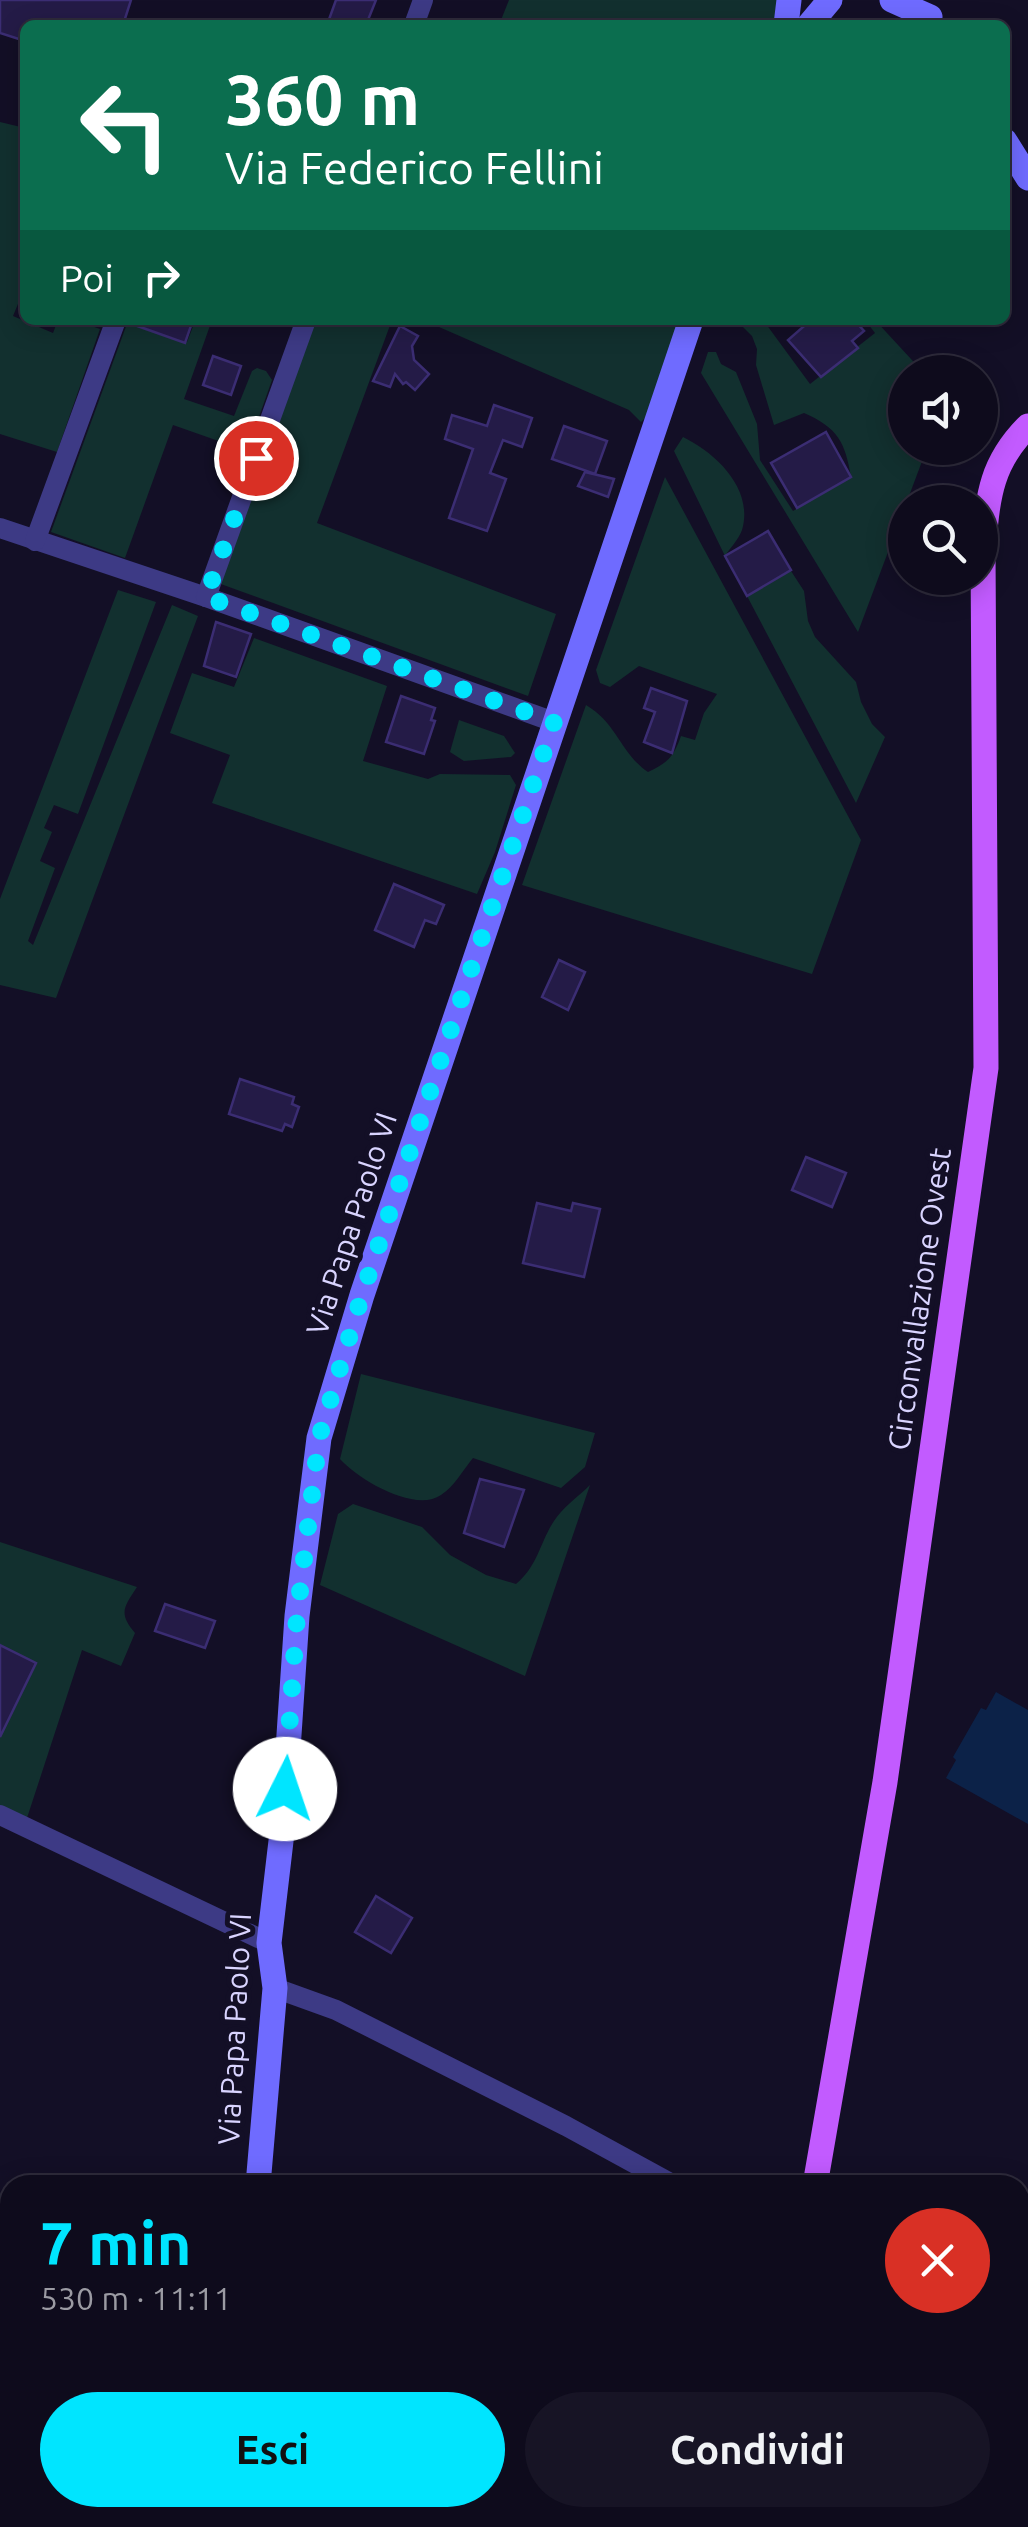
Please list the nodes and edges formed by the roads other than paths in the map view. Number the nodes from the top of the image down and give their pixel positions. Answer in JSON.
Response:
{"nodes":[{"id":1,"x":830,"y":0,"type":"edge"},
{"id":2,"x":892,"y":0,"type":"edge"},
{"id":3,"x":929,"y":14,"type":"edge"},
{"id":4,"x":813,"y":20,"type":"edge"},
{"id":5,"x":1010,"y":149,"type":"edge"},
{"id":6,"x":1028,"y":178,"type":"edge"},
{"id":7,"x":114,"y":325,"type":"edge"},
{"id":8,"x":304,"y":325,"type":"edge"},
{"id":9,"x":690,"y":325,"type":"edge"},
{"id":10,"x":1028,"y":426,"type":"edge"},
{"id":11,"x":0,"y":528,"type":"edge"},
{"id":12,"x":34,"y":541,"type":"junction"},
{"id":13,"x":206,"y":597,"type":"junction"},
{"id":14,"x":554,"y":722,"type":"junction"},
{"id":15,"x":0,"y":1814,"type":"edge"},
{"id":16,"x":269,"y":1943,"type":"junction"},
{"id":17,"x":275,"y":1988,"type":"junction"},
{"id":18,"x":259,"y":2175,"type":"edge"},
{"id":19,"x":656,"y":2175,"type":"edge"},
{"id":20,"x":817,"y":2175,"type":"edge"}],
"edges":[{"from":1,"to":4,"type":"street"},
{"from":2,"to":3,"type":"street"},
{"from":5,"to":6,"type":"street"},
{"from":7,"to":12,"type":"street"},
{"from":8,"to":13,"type":"street"},
{"from":9,"to":14,"type":"street","name":"Via Papa Paolo VI"},
{"from":10,"to":20,"type":"main road","name":"Circonvallazione Ovest"},
{"from":11,"to":12,"type":"street"},
{"from":12,"to":13,"type":"street"},
{"from":13,"to":14,"type":"street"},
{"from":14,"to":16,"type":"street","name":"Via Papa Paolo VI"},
{"from":15,"to":16,"type":"street"},
{"from":16,"to":17,"type":"street","name":"Via Papa Paolo VI"},
{"from":17,"to":18,"type":"street","name":"Via Papa Paolo VI"},
{"from":17,"to":19,"type":"street"}]}
